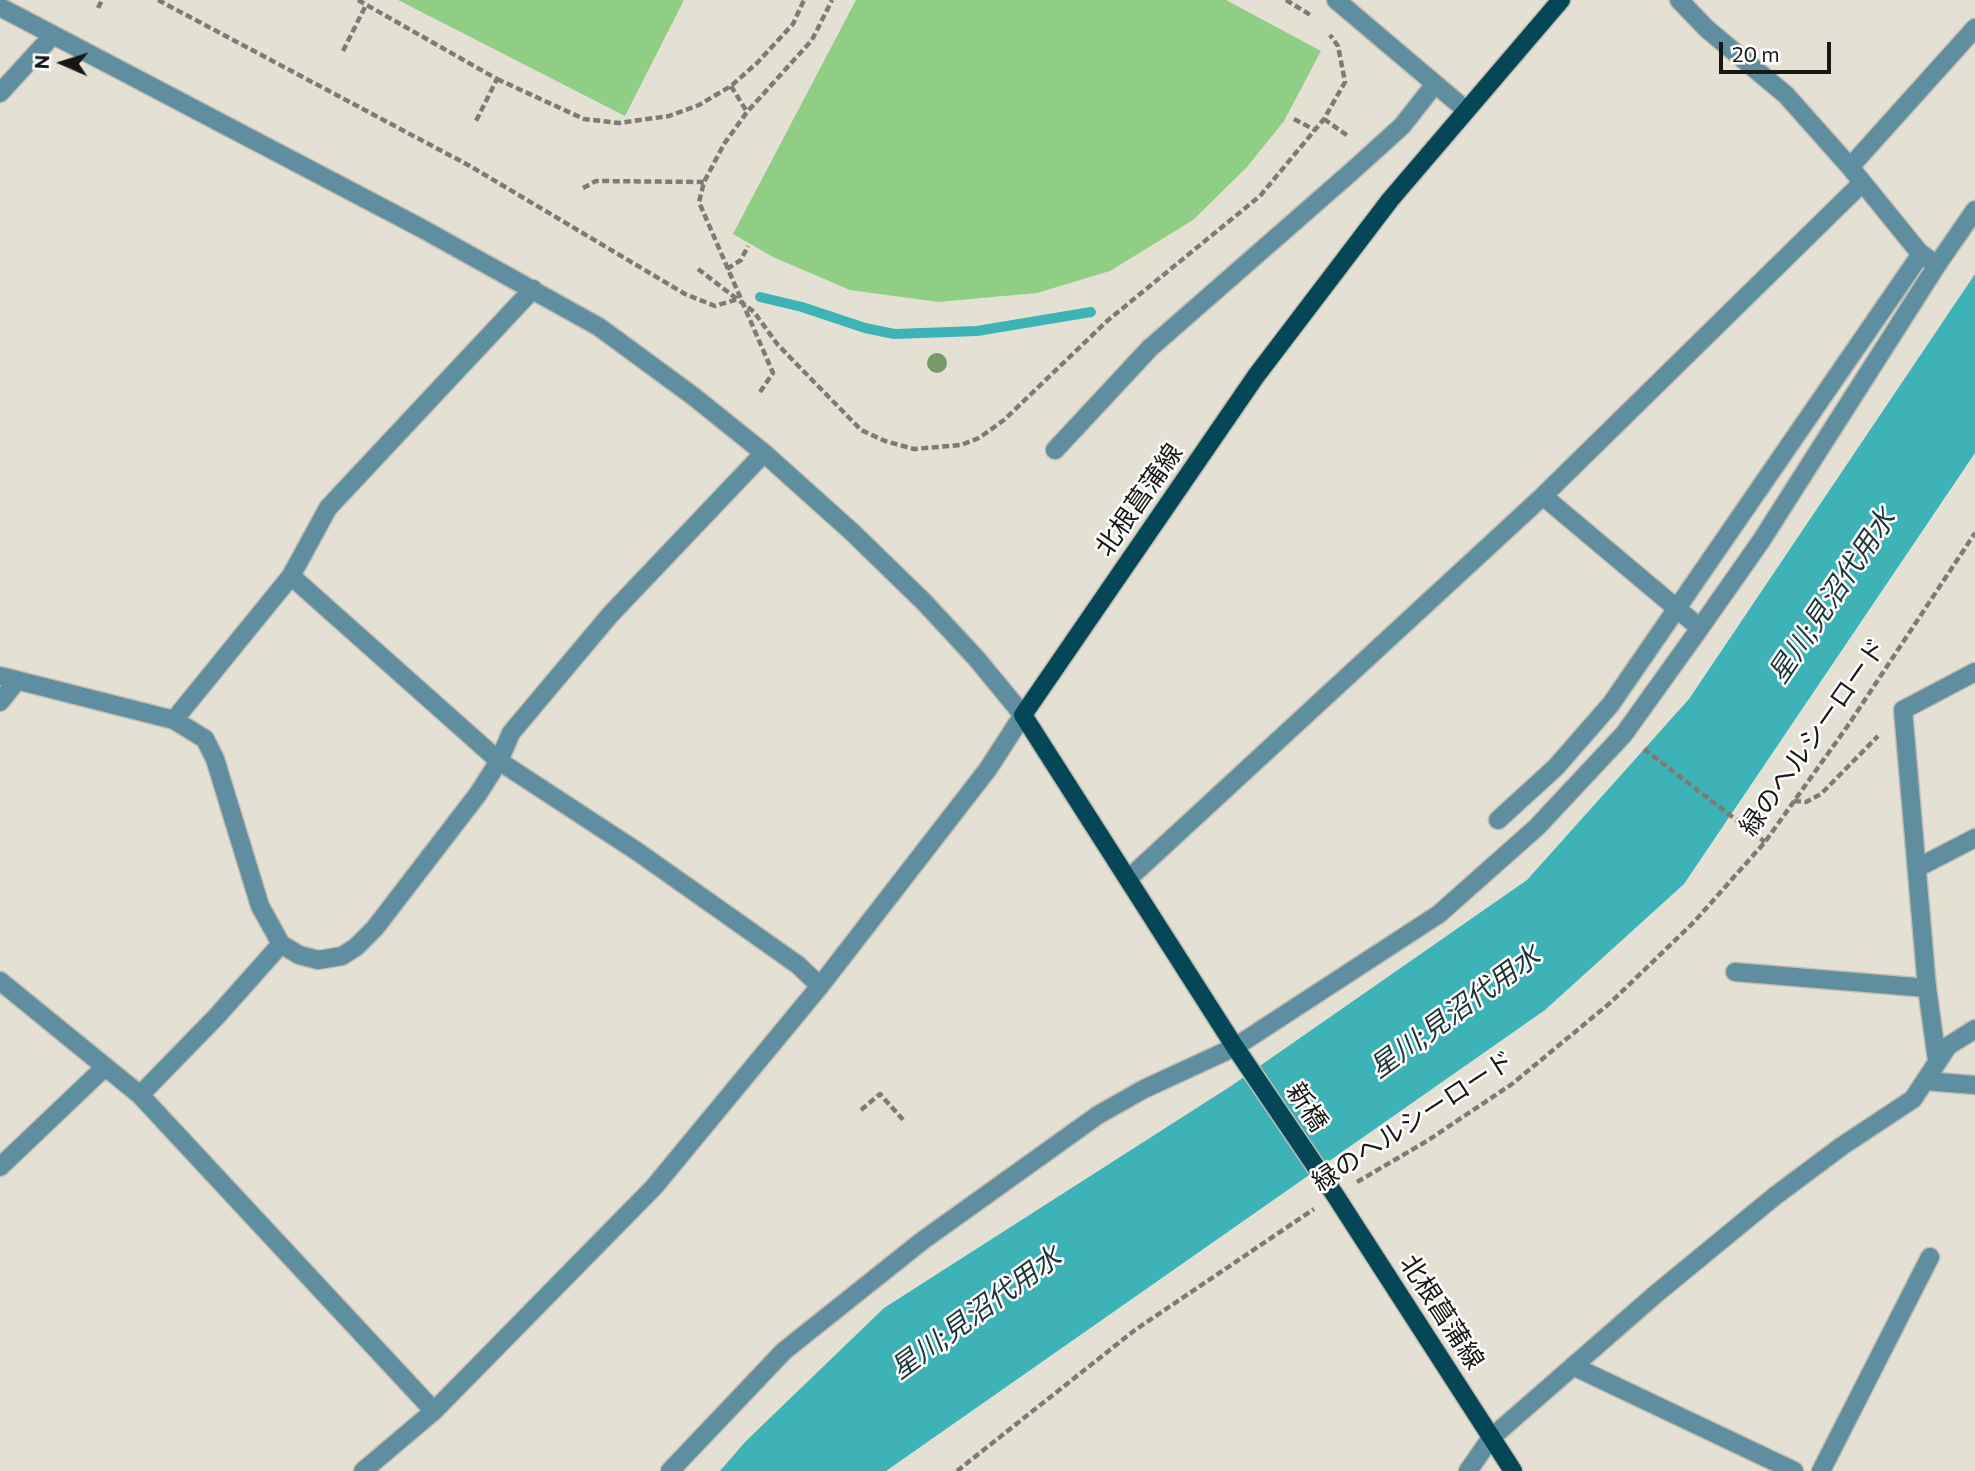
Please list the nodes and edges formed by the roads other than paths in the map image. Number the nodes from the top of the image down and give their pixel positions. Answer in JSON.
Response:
{"nodes":[{"id":1,"x":1336,"y":0,"type":"edge"},
{"id":2,"x":1561,"y":0,"type":"edge"},
{"id":3,"x":1679,"y":0,"type":"edge"},
{"id":4,"x":0,"y":7,"type":"edge"},
{"id":5,"x":1975,"y":28,"type":"edge"},
{"id":6,"x":53,"y":35,"type":"junction"},
{"id":7,"x":1435,"y":84,"type":"junction"},
{"id":8,"x":0,"y":93,"type":"edge"},
{"id":9,"x":1465,"y":110,"type":"junction"},
{"id":10,"x":1850,"y":167,"type":"junction"},
{"id":11,"x":1862,"y":183,"type":"junction"},
{"id":12,"x":1975,"y":210,"type":"edge"},
{"id":13,"x":1921,"y":254,"type":"junction"},
{"id":14,"x":1937,"y":265,"type":"junction"},
{"id":15,"x":533,"y":289,"type":"junction"},
{"id":16,"x":1055,"y":450,"type":"dead end"},
{"id":17,"x":764,"y":453,"type":"junction"},
{"id":18,"x":1543,"y":496,"type":"junction"},
{"id":19,"x":291,"y":576,"type":"junction"},
{"id":20,"x":1677,"y":609,"type":"junction"},
{"id":21,"x":1700,"y":628,"type":"junction"},
{"id":22,"x":1975,"y":672,"type":"edge"},
{"id":23,"x":8,"y":679,"type":"edge"},
{"id":24,"x":0,"y":702,"type":"edge"},
{"id":25,"x":1023,"y":715,"type":"junction"},
{"id":26,"x":174,"y":720,"type":"junction"},
{"id":27,"x":499,"y":761,"type":"junction"},
{"id":28,"x":1498,"y":820,"type":"dead end"},
{"id":29,"x":1975,"y":838,"type":"edge"},
{"id":30,"x":1917,"y":868,"type":"junction"},
{"id":31,"x":1128,"y":879,"type":"junction"},
{"id":32,"x":281,"y":944,"type":"junction"},
{"id":33,"x":1735,"y":972,"type":"dead end"},
{"id":34,"x":0,"y":981,"type":"edge"},
{"id":35,"x":820,"y":986,"type":"junction"},
{"id":36,"x":1927,"y":988,"type":"junction"},
{"id":37,"x":1975,"y":1029,"type":"edge"},
{"id":38,"x":1240,"y":1054,"type":"junction"},
{"id":39,"x":1937,"y":1060,"type":"junction"},
{"id":40,"x":105,"y":1067,"type":"junction"},
{"id":41,"x":1925,"y":1081,"type":"junction"},
{"id":42,"x":1975,"y":1085,"type":"edge"},
{"id":43,"x":140,"y":1095,"type":"junction"},
{"id":44,"x":0,"y":1167,"type":"edge"},
{"id":45,"x":1330,"y":1189,"type":"joint"},
{"id":46,"x":1930,"y":1257,"type":"dead end"},
{"id":47,"x":1573,"y":1366,"type":"junction"},
{"id":48,"x":433,"y":1411,"type":"junction"},
{"id":49,"x":1491,"y":1438,"type":"junction"},
{"id":50,"x":363,"y":1471,"type":"edge"},
{"id":51,"x":670,"y":1471,"type":"edge"},
{"id":52,"x":1468,"y":1471,"type":"edge"},
{"id":53,"x":1513,"y":1471,"type":"edge"},
{"id":54,"x":1794,"y":1471,"type":"edge"},
{"id":55,"x":1821,"y":1471,"type":"edge"}],
"edges":[{"from":1,"to":7,"type":"street"},
{"from":2,"to":9,"type":"main road","name":"北根菖蒲線"},
{"from":3,"to":10,"type":"street"},
{"from":4,"to":6,"type":"street"},
{"from":5,"to":10,"type":"street"},
{"from":6,"to":8,"type":"street"},
{"from":6,"to":15,"type":"street"},
{"from":7,"to":9,"type":"street"},
{"from":7,"to":16,"type":"street"},
{"from":9,"to":25,"type":"main road","name":"北根菖蒲線"},
{"from":10,"to":11,"type":"street"},
{"from":11,"to":13,"type":"street"},
{"from":11,"to":18,"type":"street"},
{"from":12,"to":14,"type":"street"},
{"from":13,"to":14,"type":"street"},
{"from":13,"to":20,"type":"street"},
{"from":14,"to":21,"type":"street"},
{"from":15,"to":17,"type":"street"},
{"from":15,"to":19,"type":"street"},
{"from":17,"to":25,"type":"street"},
{"from":17,"to":27,"type":"street"},
{"from":18,"to":20,"type":"street"},
{"from":18,"to":31,"type":"street"},
{"from":19,"to":26,"type":"street"},
{"from":19,"to":27,"type":"street"},
{"from":20,"to":21,"type":"street"},
{"from":20,"to":28,"type":"street"},
{"from":21,"to":38,"type":"street"},
{"from":22,"to":30,"type":"street"},
{"from":23,"to":24,"type":"street"},
{"from":23,"to":26,"type":"street"},
{"from":25,"to":31,"type":"main road"},
{"from":25,"to":35,"type":"street"},
{"from":26,"to":32,"type":"street"},
{"from":27,"to":32,"type":"street"},
{"from":27,"to":35,"type":"street"},
{"from":29,"to":30,"type":"street"},
{"from":30,"to":36,"type":"street"},
{"from":31,"to":38,"type":"main road"},
{"from":32,"to":43,"type":"street"},
{"from":33,"to":36,"type":"street"},
{"from":34,"to":40,"type":"street"},
{"from":35,"to":48,"type":"street"},
{"from":36,"to":39,"type":"street"},
{"from":37,"to":39,"type":"street"},
{"from":38,"to":45,"type":"main road","name":"新橋"},
{"from":38,"to":51,"type":"street"},
{"from":39,"to":41,"type":"street"},
{"from":40,"to":43,"type":"street"},
{"from":40,"to":44,"type":"street"},
{"from":41,"to":42,"type":"street"},
{"from":41,"to":47,"type":"street"},
{"from":43,"to":48,"type":"street"},
{"from":45,"to":49,"type":"main road","name":"北根菖蒲線"},
{"from":46,"to":55,"type":"street"},
{"from":47,"to":49,"type":"street"},
{"from":47,"to":54,"type":"street"},
{"from":48,"to":50,"type":"street"},
{"from":49,"to":52,"type":"street"},
{"from":49,"to":53,"type":"main road","name":"北根菖蒲線"}]}
